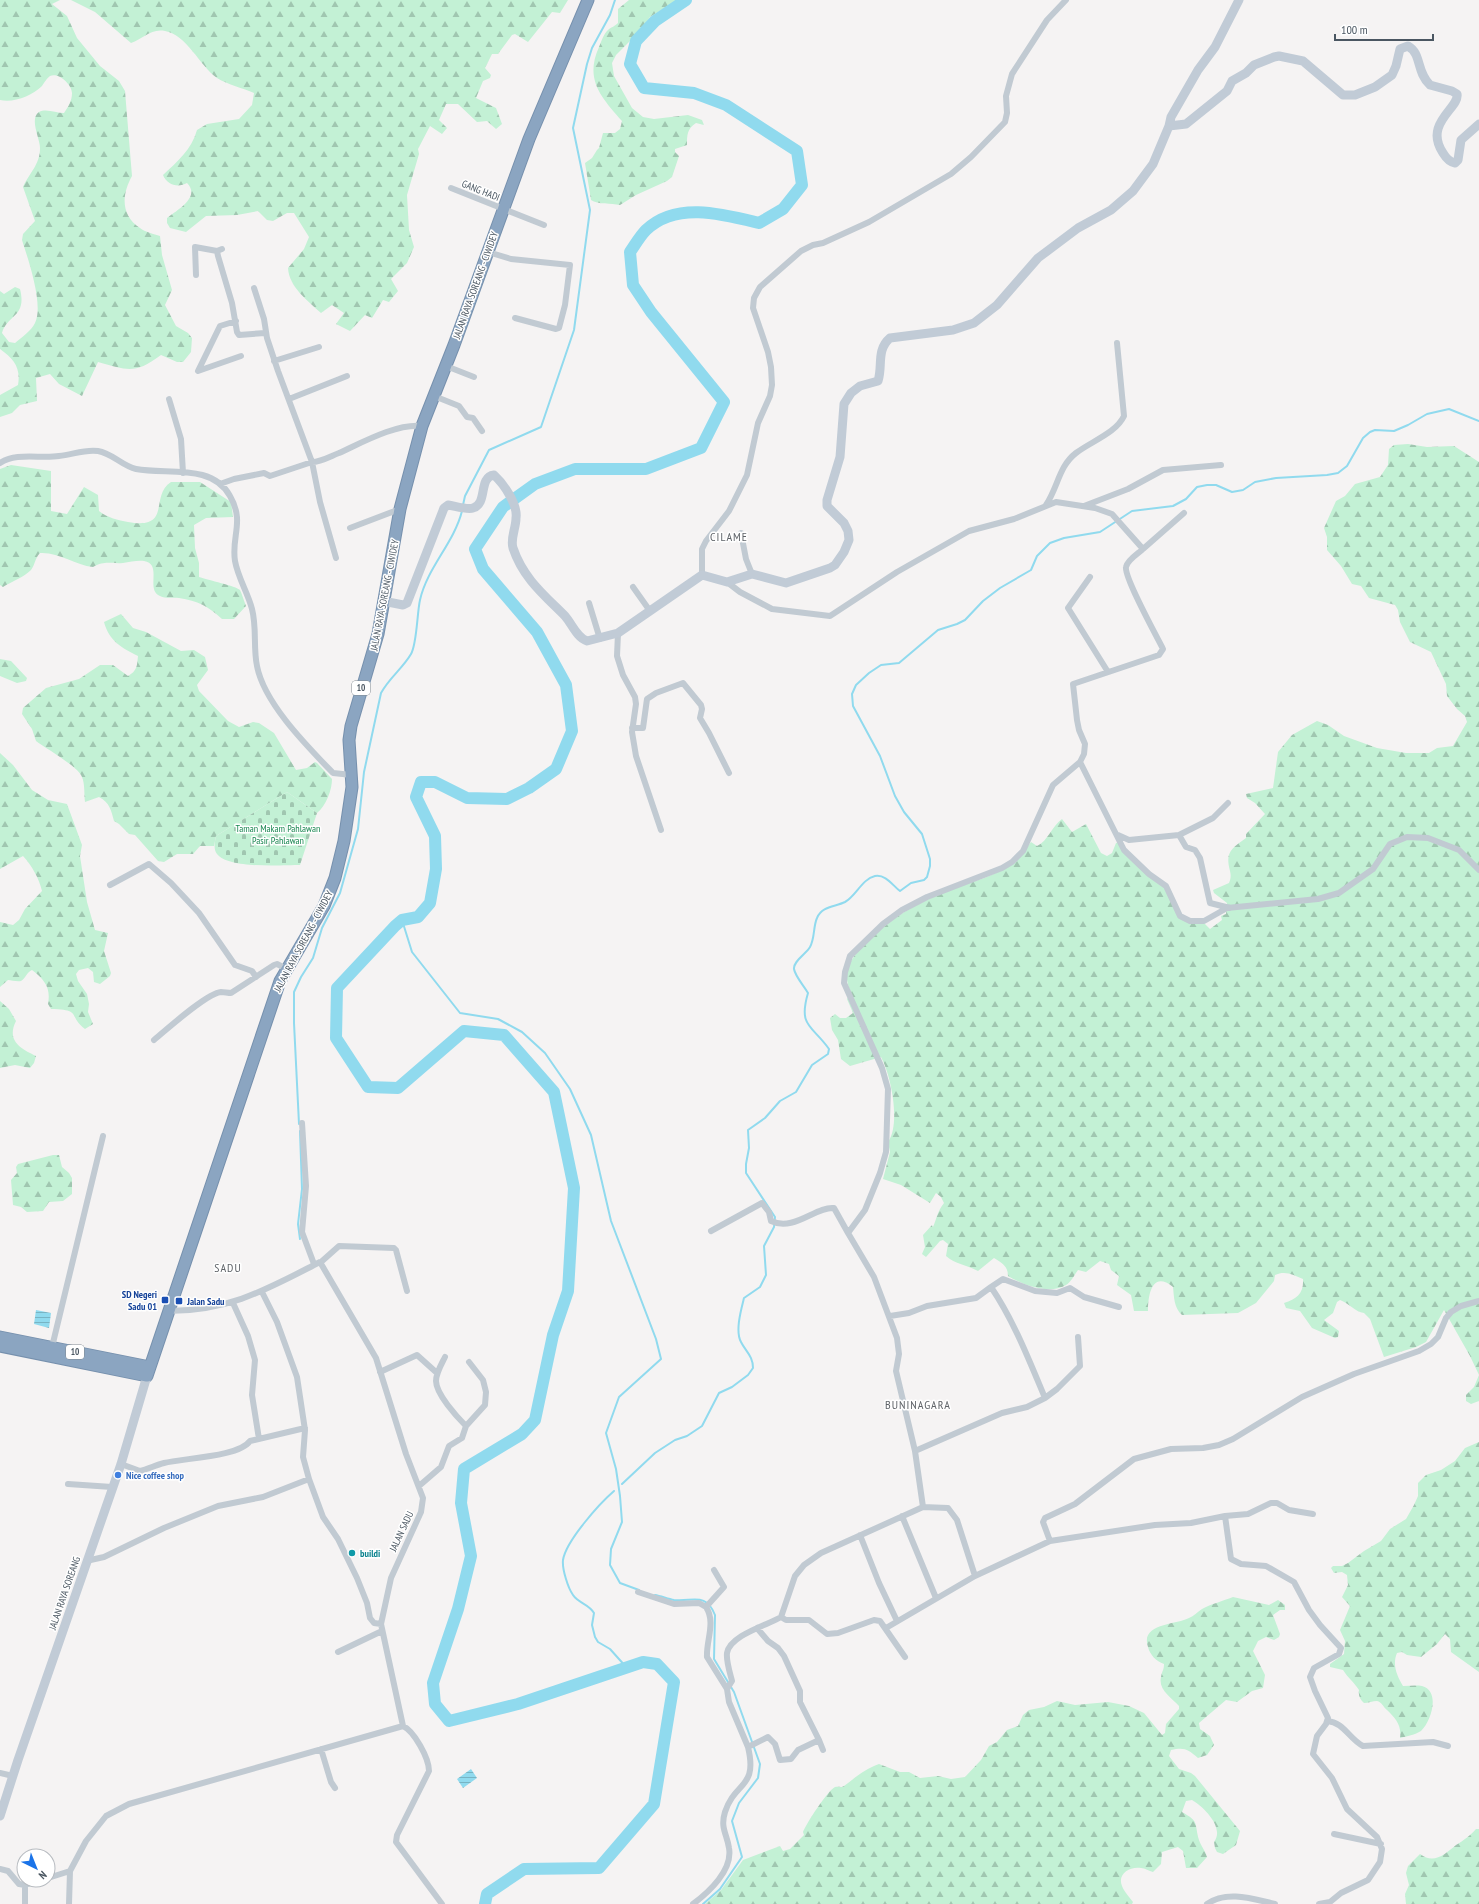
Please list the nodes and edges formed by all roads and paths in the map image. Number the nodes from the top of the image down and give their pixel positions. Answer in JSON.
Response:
{"nodes":[{"id":1,"x":588,"y":0,"type":"edge"},
{"id":2,"x":1066,"y":0,"type":"edge"},
{"id":3,"x":1239,"y":0,"type":"edge"},
{"id":4,"x":1169,"y":126,"type":"junction"},
{"id":5,"x":1477,"y":129,"type":"edge"},
{"id":6,"x":451,"y":188,"type":"dead end"},
{"id":7,"x":503,"y":209,"type":"junction"},
{"id":8,"x":544,"y":225,"type":"dead end"},
{"id":9,"x":488,"y":252,"type":"junction"},
{"id":10,"x":196,"y":275,"type":"dead end"},
{"id":11,"x":254,"y":288,"type":"dead end"},
{"id":12,"x":515,"y":318,"type":"dead end"},
{"id":13,"x":236,"y":321,"type":"junction"},
{"id":14,"x":265,"y":333,"type":"junction"},
{"id":15,"x":1117,"y":343,"type":"dead end"},
{"id":16,"x":318,"y":347,"type":"dead end"},
{"id":17,"x":240,"y":356,"type":"dead end"},
{"id":18,"x":274,"y":361,"type":"junction"},
{"id":19,"x":446,"y":366,"type":"junction"},
{"id":20,"x":348,"y":376,"type":"dead end"},
{"id":21,"x":474,"y":377,"type":"dead end"},
{"id":22,"x":434,"y":396,"type":"junction"},
{"id":23,"x":169,"y":399,"type":"dead end"},
{"id":24,"x":289,"y":399,"type":"junction"},
{"id":25,"x":422,"y":426,"type":"junction"},
{"id":26,"x":482,"y":431,"type":"dead end"},
{"id":27,"x":312,"y":462,"type":"junction"},
{"id":28,"x":0,"y":463,"type":"edge"},
{"id":29,"x":1221,"y":465,"type":"dead end"},
{"id":30,"x":183,"y":473,"type":"junction"},
{"id":31,"x":220,"y":484,"type":"junction"},
{"id":32,"x":1045,"y":506,"type":"junction"},
{"id":33,"x":1084,"y":506,"type":"junction"},
{"id":34,"x":400,"y":509,"type":"junction"},
{"id":35,"x":1184,"y":513,"type":"dead end"},
{"id":36,"x":350,"y":528,"type":"dead end"},
{"id":37,"x":741,"y":533,"type":"dead end"},
{"id":38,"x":1143,"y":549,"type":"junction"},
{"id":39,"x":336,"y":558,"type":"dead end"},
{"id":40,"x":752,"y":574,"type":"junction"},
{"id":41,"x":702,"y":575,"type":"junction"},
{"id":42,"x":1090,"y":577,"type":"dead end"},
{"id":43,"x":727,"y":582,"type":"junction"},
{"id":44,"x":633,"y":586,"type":"dead end"},
{"id":45,"x":383,"y":601,"type":"junction"},
{"id":46,"x":588,"y":603,"type":"dead end"},
{"id":47,"x":650,"y":611,"type":"junction"},
{"id":48,"x":618,"y":633,"type":"junction"},
{"id":49,"x":600,"y":639,"type":"junction"},
{"id":50,"x":1108,"y":672,"type":"junction"},
{"id":51,"x":632,"y":728,"type":"junction"},
{"id":52,"x":1080,"y":762,"type":"junction"},
{"id":53,"x":729,"y":773,"type":"dead end"},
{"id":54,"x":352,"y":775,"type":"junction"},
{"id":55,"x":1228,"y":803,"type":"dead end"},
{"id":56,"x":661,"y":830,"type":"dead end"},
{"id":57,"x":1117,"y":834,"type":"junction"},
{"id":58,"x":1178,"y":835,"type":"junction"},
{"id":59,"x":1479,"y":870,"type":"edge"},
{"id":60,"x":110,"y":885,"type":"dead end"},
{"id":61,"x":1230,"y":908,"type":"junction"},
{"id":62,"x":287,"y":969,"type":"junction"},
{"id":63,"x":256,"y":977,"type":"junction"},
{"id":64,"x":154,"y":1040,"type":"dead end"},
{"id":65,"x":302,"y":1123,"type":"dead end"},
{"id":66,"x":103,"y":1136,"type":"dead end"},
{"id":67,"x":711,"y":1231,"type":"dead end"},
{"id":68,"x":848,"y":1233,"type":"junction"},
{"id":69,"x":321,"y":1262,"type":"junction"},
{"id":70,"x":314,"y":1264,"type":"junction"},
{"id":71,"x":991,"y":1287,"type":"junction"},
{"id":72,"x":407,"y":1290,"type":"dead end"},
{"id":73,"x":262,"y":1292,"type":"junction"},
{"id":74,"x":1479,"y":1301,"type":"edge"},
{"id":75,"x":233,"y":1303,"type":"junction"},
{"id":76,"x":1119,"y":1307,"type":"dead end"},
{"id":77,"x":168,"y":1311,"type":"junction"},
{"id":78,"x":890,"y":1316,"type":"junction"},
{"id":79,"x":0,"y":1337,"type":"edge"},
{"id":80,"x":1078,"y":1337,"type":"dead end"},
{"id":81,"x":0,"y":1346,"type":"edge"},
{"id":82,"x":52,"y":1347,"type":"junction"},
{"id":83,"x":445,"y":1357,"type":"dead end"},
{"id":84,"x":469,"y":1362,"type":"dead end"},
{"id":85,"x":148,"y":1371,"type":"junction"},
{"id":86,"x":380,"y":1372,"type":"junction"},
{"id":87,"x":437,"y":1373,"type":"junction"},
{"id":88,"x":1045,"y":1398,"type":"junction"},
{"id":89,"x":466,"y":1426,"type":"junction"},
{"id":90,"x":305,"y":1428,"type":"junction"},
{"id":91,"x":259,"y":1439,"type":"junction"},
{"id":92,"x":915,"y":1451,"type":"junction"},
{"id":93,"x":120,"y":1464,"type":"junction"},
{"id":94,"x":309,"y":1479,"type":"junction"},
{"id":95,"x":68,"y":1484,"type":"dead end"},
{"id":96,"x":419,"y":1486,"type":"junction"},
{"id":97,"x":112,"y":1487,"type":"junction"},
{"id":98,"x":923,"y":1507,"type":"junction"},
{"id":99,"x":1313,"y":1514,"type":"dead end"},
{"id":100,"x":902,"y":1516,"type":"junction"},
{"id":101,"x":1225,"y":1516,"type":"junction"},
{"id":102,"x":860,"y":1535,"type":"junction"},
{"id":103,"x":1050,"y":1541,"type":"junction"},
{"id":104,"x":86,"y":1561,"type":"junction"},
{"id":105,"x":714,"y":1570,"type":"dead end"},
{"id":106,"x":975,"y":1576,"type":"junction"},
{"id":107,"x":638,"y":1592,"type":"dead end"},
{"id":108,"x":936,"y":1598,"type":"junction"},
{"id":109,"x":708,"y":1605,"type":"junction"},
{"id":110,"x":781,"y":1617,"type":"junction"},
{"id":111,"x":897,"y":1621,"type":"junction"},
{"id":112,"x":381,"y":1624,"type":"junction"},
{"id":113,"x":757,"y":1628,"type":"junction"},
{"id":114,"x":886,"y":1628,"type":"junction"},
{"id":115,"x":382,"y":1631,"type":"junction"},
{"id":116,"x":338,"y":1652,"type":"dead end"},
{"id":117,"x":904,"y":1657,"type":"dead end"},
{"id":118,"x":729,"y":1686,"type":"junction"},
{"id":119,"x":1327,"y":1721,"type":"junction"},
{"id":120,"x":403,"y":1726,"type":"junction"},
{"id":121,"x":819,"y":1740,"type":"junction"},
{"id":122,"x":752,"y":1746,"type":"junction"},
{"id":123,"x":1448,"y":1746,"type":"dead end"},
{"id":124,"x":321,"y":1749,"type":"junction"},
{"id":125,"x":822,"y":1750,"type":"dead end"},
{"id":126,"x":0,"y":1773,"type":"edge"},
{"id":127,"x":13,"y":1776,"type":"junction"},
{"id":128,"x":335,"y":1788,"type":"dead end"},
{"id":129,"x":0,"y":1816,"type":"edge"},
{"id":130,"x":1334,"y":1834,"type":"dead end"},
{"id":131,"x":1381,"y":1844,"type":"junction"},
{"id":132,"x":0,"y":1869,"type":"edge"},
{"id":133,"x":70,"y":1871,"type":"junction"},
{"id":134,"x":56,"y":1875,"type":"edge"},
{"id":135,"x":16,"y":1882,"type":"edge"},
{"id":136,"x":25,"y":1888,"type":"edge"},
{"id":137,"x":1226,"y":1897,"type":"junction"},
{"id":138,"x":25,"y":1904,"type":"edge"},
{"id":139,"x":69,"y":1904,"type":"edge"},
{"id":140,"x":442,"y":1904,"type":"edge"},
{"id":141,"x":693,"y":1904,"type":"edge"},
{"id":142,"x":1207,"y":1904,"type":"edge"},
{"id":143,"x":1226,"y":1904,"type":"edge"},
{"id":144,"x":1275,"y":1904,"type":"edge"},
{"id":145,"x":1319,"y":1904,"type":"edge"}],
"edges":[{"from":1,"to":7,"type":"highway","name":"JALAN RAYA SOREANG - CIWIDEY","number":"10"},
{"from":2,"to":41,"type":"street"},
{"from":3,"to":4,"type":"street"},
{"from":4,"to":5,"type":"street"},
{"from":4,"to":40,"type":"street"},
{"from":6,"to":7,"type":"street","name":"GANG HADI"},
{"from":7,"to":8,"type":"street","name":"GANG HADI"},
{"from":7,"to":9,"type":"highway","name":"JALAN RAYA SOREANG - CIWIDEY","number":"10"},
{"from":9,"to":12,"type":"street"},
{"from":9,"to":19,"type":"highway","name":"JALAN RAYA SOREANG - CIWIDEY","number":"10"},
{"from":10,"to":13,"type":"street"},
{"from":11,"to":14,"type":"street"},
{"from":13,"to":14,"type":"street"},
{"from":13,"to":17,"type":"street"},
{"from":14,"to":18,"type":"street"},
{"from":15,"to":32,"type":"street"},
{"from":16,"to":18,"type":"street"},
{"from":18,"to":24,"type":"street"},
{"from":19,"to":21,"type":"street"},
{"from":19,"to":22,"type":"highway","name":"JALAN RAYA SOREANG - CIWIDEY","number":"10"},
{"from":20,"to":24,"type":"street"},
{"from":22,"to":25,"type":"highway","name":"JALAN RAYA SOREANG - CIWIDEY","number":"10"},
{"from":22,"to":26,"type":"street"},
{"from":23,"to":30,"type":"street"},
{"from":24,"to":27,"type":"street"},
{"from":25,"to":27,"type":"street"},
{"from":25,"to":34,"type":"highway","name":"JALAN RAYA SOREANG - CIWIDEY","number":"10"},
{"from":27,"to":31,"type":"street"},
{"from":27,"to":39,"type":"street"},
{"from":28,"to":30,"type":"street"},
{"from":29,"to":33,"type":"street"},
{"from":30,"to":31,"type":"street"},
{"from":31,"to":54,"type":"street"},
{"from":32,"to":33,"type":"street"},
{"from":32,"to":43,"type":"street"},
{"from":33,"to":38,"type":"street"},
{"from":34,"to":36,"type":"street"},
{"from":34,"to":45,"type":"highway","name":"JALAN RAYA SOREANG - CIWIDEY","number":"10"},
{"from":35,"to":38,"type":"street"},
{"from":37,"to":40,"type":"street"},
{"from":38,"to":50,"type":"street"},
{"from":40,"to":43,"type":"street"},
{"from":41,"to":43,"type":"street"},
{"from":41,"to":47,"type":"street"},
{"from":42,"to":50,"type":"street"},
{"from":44,"to":47,"type":"street"},
{"from":45,"to":49,"type":"street"},
{"from":45,"to":54,"type":"highway","name":"JALAN RAYA SOREANG - CIWIDEY","number":"10"},
{"from":46,"to":49,"type":"street"},
{"from":47,"to":48,"type":"street"},
{"from":48,"to":49,"type":"street"},
{"from":48,"to":51,"type":"street"},
{"from":50,"to":52,"type":"street"},
{"from":51,"to":53,"type":"street"},
{"from":51,"to":56,"type":"street"},
{"from":52,"to":57,"type":"street"},
{"from":52,"to":68,"type":"street"},
{"from":54,"to":62,"type":"highway","name":"JALAN RAYA SOREANG - CIWIDEY","number":"10"},
{"from":55,"to":58,"type":"street"},
{"from":57,"to":58,"type":"street"},
{"from":57,"to":61,"type":"street"},
{"from":58,"to":61,"type":"street"},
{"from":59,"to":61,"type":"street"},
{"from":60,"to":63,"type":"street"},
{"from":62,"to":63,"type":"street"},
{"from":62,"to":77,"type":"highway","name":"JALAN RAYA SOREANG - CIWIDEY","number":"10"},
{"from":63,"to":64,"type":"street"},
{"from":65,"to":70,"type":"street"},
{"from":66,"to":82,"type":"street"},
{"from":67,"to":68,"type":"street"},
{"from":68,"to":78,"type":"street"},
{"from":69,"to":70,"type":"street"},
{"from":69,"to":72,"type":"street"},
{"from":69,"to":86,"type":"street","name":"JALAN SADU"},
{"from":70,"to":73,"type":"street"},
{"from":71,"to":76,"type":"street"},
{"from":71,"to":78,"type":"street"},
{"from":71,"to":88,"type":"street"},
{"from":73,"to":75,"type":"street"},
{"from":73,"to":90,"type":"street"},
{"from":74,"to":103,"type":"street"},
{"from":75,"to":77,"type":"street"},
{"from":75,"to":91,"type":"street"},
{"from":77,"to":85,"type":"highway","name":"JALAN RAYA SOREANG - CIWIDEY","number":"10"},
{"from":78,"to":92,"type":"street"},
{"from":79,"to":82,"type":"highway","number":"10"},
{"from":80,"to":88,"type":"street"},
{"from":81,"to":85,"type":"highway","number":"10"},
{"from":82,"to":85,"type":"highway","number":"10"},
{"from":83,"to":87,"type":"street"},
{"from":84,"to":89,"type":"street"},
{"from":85,"to":93,"type":"street","name":"JALAN RAYA SOREANG"},
{"from":86,"to":87,"type":"street"},
{"from":86,"to":96,"type":"street","name":"JALAN SADU"},
{"from":87,"to":89,"type":"street"},
{"from":88,"to":92,"type":"street"},
{"from":89,"to":96,"type":"street"},
{"from":90,"to":91,"type":"street"},
{"from":90,"to":94,"type":"street"},
{"from":91,"to":93,"type":"street"},
{"from":92,"to":98,"type":"street"},
{"from":93,"to":97,"type":"street","name":"JALAN RAYA SOREANG"},
{"from":94,"to":104,"type":"street"},
{"from":94,"to":112,"type":"street"},
{"from":95,"to":97,"type":"street"},
{"from":96,"to":112,"type":"street","name":"JALAN SADU"},
{"from":97,"to":104,"type":"street","name":"JALAN RAYA SOREANG"},
{"from":98,"to":100,"type":"street"},
{"from":98,"to":106,"type":"street"},
{"from":99,"to":101,"type":"street"},
{"from":100,"to":102,"type":"street"},
{"from":100,"to":108,"type":"street"},
{"from":101,"to":103,"type":"street"},
{"from":101,"to":119,"type":"street"},
{"from":102,"to":110,"type":"street"},
{"from":102,"to":111,"type":"street"},
{"from":103,"to":106,"type":"street"},
{"from":104,"to":127,"type":"street","name":"JALAN RAYA SOREANG"},
{"from":105,"to":109,"type":"street"},
{"from":106,"to":108,"type":"street"},
{"from":107,"to":109,"type":"street"},
{"from":108,"to":111,"type":"street"},
{"from":109,"to":118,"type":"street"},
{"from":110,"to":113,"type":"street"},
{"from":110,"to":114,"type":"street"},
{"from":111,"to":114,"type":"street"},
{"from":112,"to":115,"type":"street","name":"JALAN SADU"},
{"from":113,"to":118,"type":"street"},
{"from":113,"to":121,"type":"street"},
{"from":114,"to":117,"type":"street"},
{"from":115,"to":116,"type":"street"},
{"from":115,"to":120,"type":"street","name":"JALAN SADU"},
{"from":118,"to":122,"type":"street"},
{"from":119,"to":123,"type":"street"},
{"from":119,"to":131,"type":"street"},
{"from":120,"to":124,"type":"street"},
{"from":120,"to":140,"type":"street"},
{"from":121,"to":122,"type":"street"},
{"from":121,"to":125,"type":"street"},
{"from":122,"to":141,"type":"street"},
{"from":124,"to":128,"type":"street"},
{"from":124,"to":133,"type":"street"},
{"from":126,"to":127,"type":"street"},
{"from":127,"to":129,"type":"street","name":"JALAN RAYA SOREANG"},
{"from":130,"to":131,"type":"street"},
{"from":131,"to":145,"type":"street"},
{"from":132,"to":135,"type":"street"},
{"from":133,"to":134,"type":"street"},
{"from":133,"to":139,"type":"street"},
{"from":136,"to":138,"type":"street"},
{"from":137,"to":142,"type":"street"},
{"from":137,"to":143,"type":"street"},
{"from":137,"to":144,"type":"street"}]}
